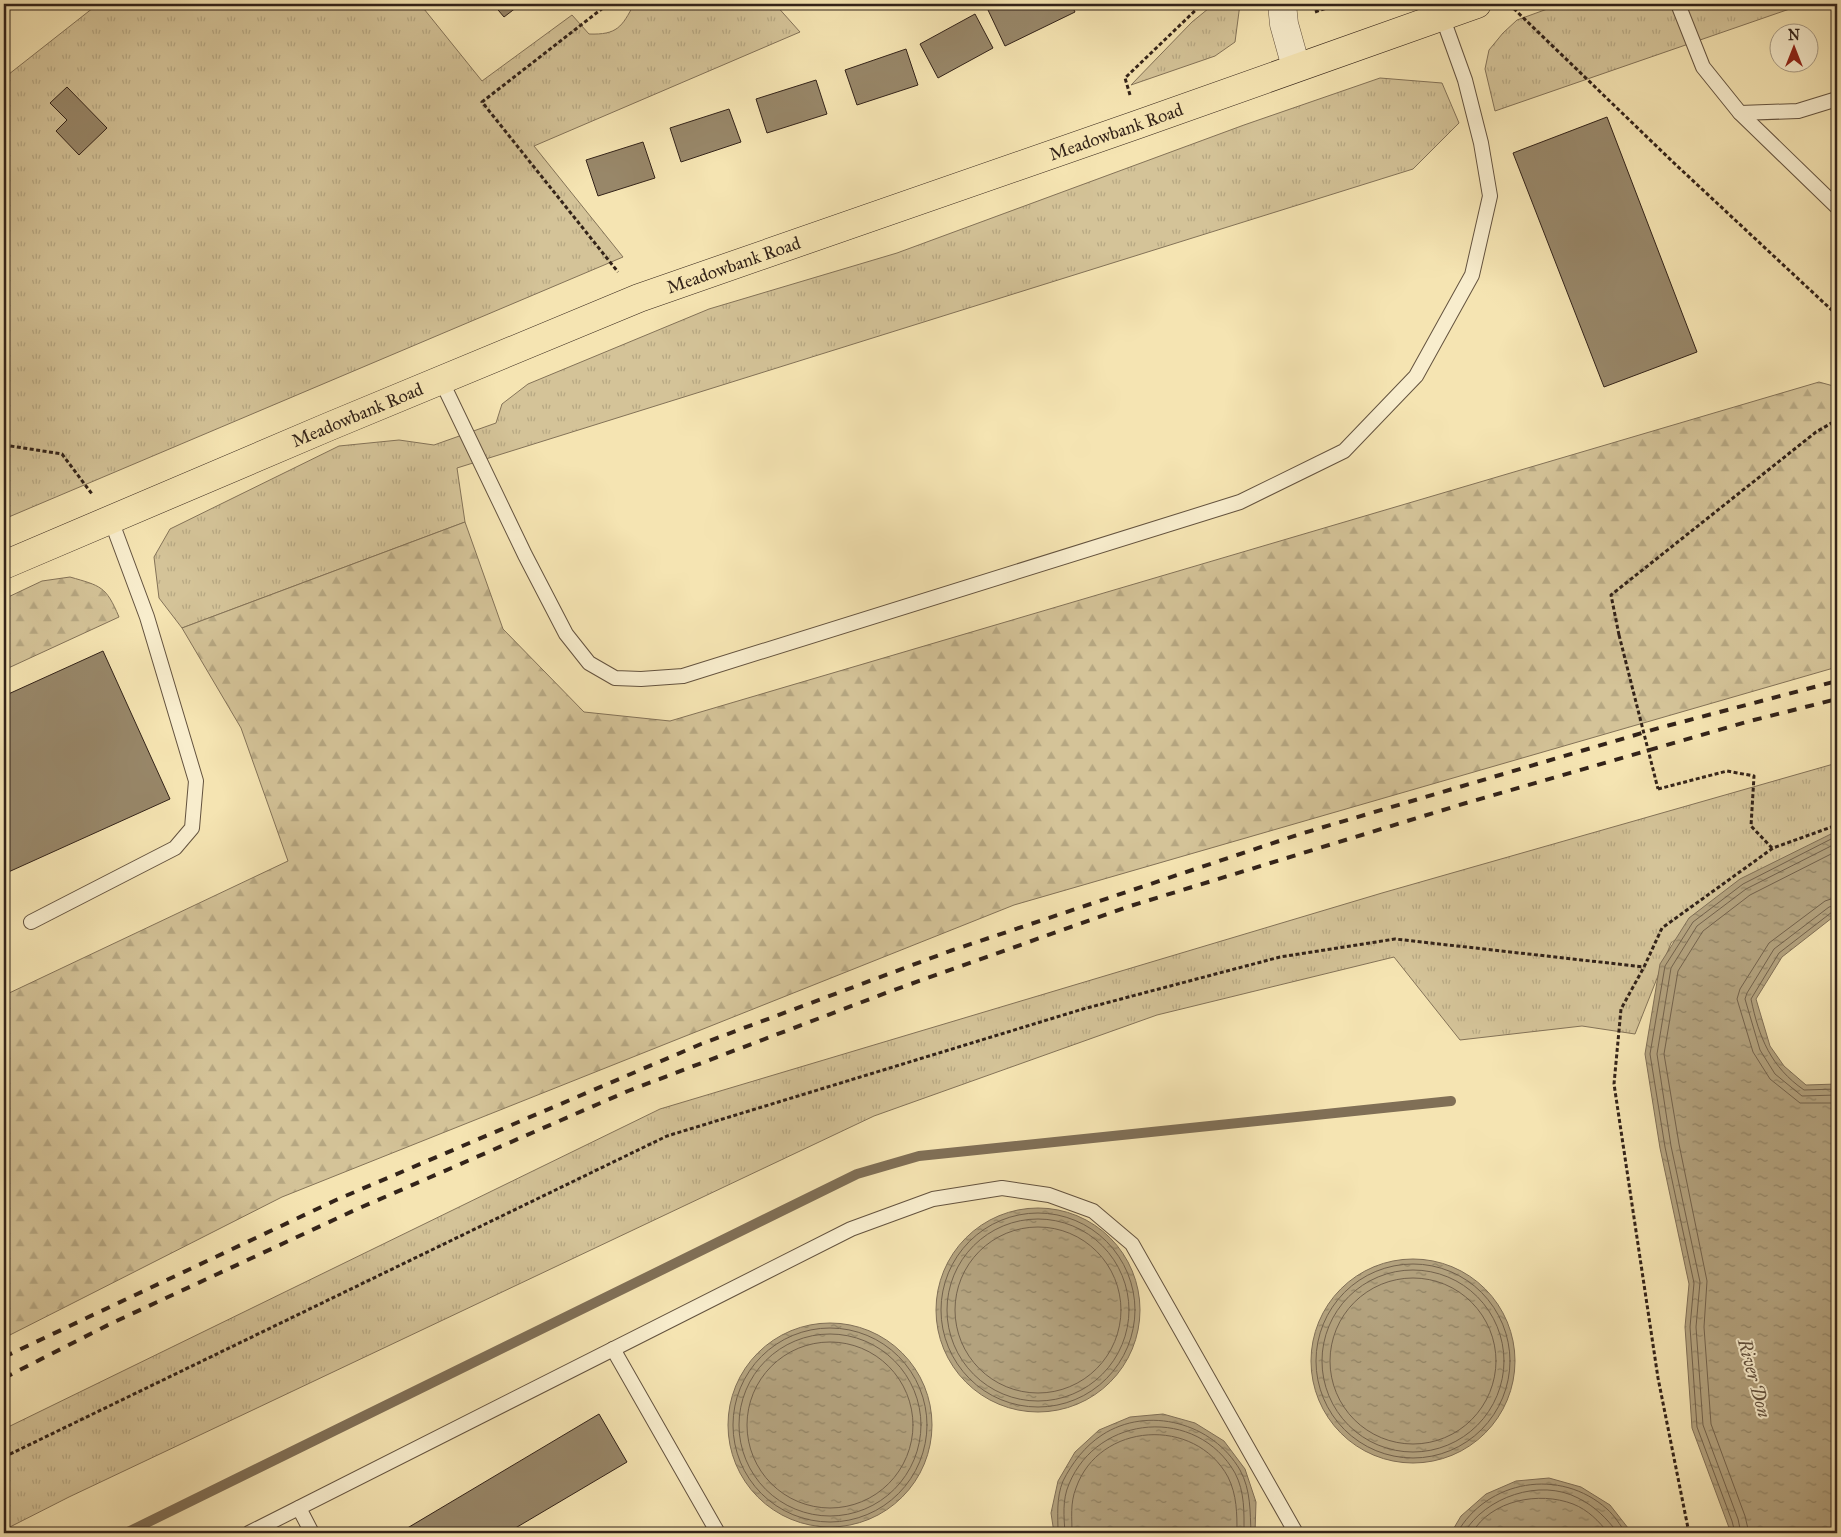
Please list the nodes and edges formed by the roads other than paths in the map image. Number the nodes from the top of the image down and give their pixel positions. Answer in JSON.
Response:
{"nodes":[{"id":1,"x":1282,"y":4,"type":"edge"},
{"id":2,"x":1477,"y":4,"type":"edge"},
{"id":3,"x":1678,"y":4,"type":"edge"},
{"id":4,"x":1442,"y":16,"type":"junction"},
{"id":5,"x":1296,"y":67,"type":"junction"},
{"id":6,"x":1837,"y":99,"type":"edge"},
{"id":7,"x":1740,"y":113,"type":"junction"},
{"id":8,"x":1837,"y":208,"type":"edge"},
{"id":9,"x":441,"y":380,"type":"junction"},
{"id":10,"x":111,"y":520,"type":"junction"},
{"id":11,"x":4,"y":565,"type":"edge"},
{"id":12,"x":31,"y":922,"type":"dead end"},
{"id":13,"x":613,"y":1349,"type":"junction"},
{"id":14,"x":299,"y":1508,"type":"junction"},
{"id":15,"x":249,"y":1533,"type":"edge"},
{"id":16,"x":312,"y":1533,"type":"edge"},
{"id":17,"x":718,"y":1533,"type":"edge"},
{"id":18,"x":1296,"y":1533,"type":"edge"}],
"edges":[{"from":1,"to":5,"type":"street"},
{"from":2,"to":4,"type":"main road","name":"Meadowbank Road"},
{"from":3,"to":7,"type":"lane"},
{"from":4,"to":5,"type":"main road","name":"Meadowbank Road"},
{"from":4,"to":9,"type":"lane"},
{"from":5,"to":9,"type":"main road","name":"Meadowbank Road"},
{"from":6,"to":7,"type":"lane"},
{"from":7,"to":8,"type":"lane"},
{"from":9,"to":10,"type":"main road","name":"Meadowbank Road"},
{"from":10,"to":11,"type":"main road","name":"Meadowbank Road"},
{"from":10,"to":12,"type":"lane"},
{"from":13,"to":14,"type":"lane"},
{"from":13,"to":17,"type":"lane"},
{"from":13,"to":18,"type":"lane"},
{"from":14,"to":15,"type":"lane"},
{"from":14,"to":16,"type":"lane"}]}
